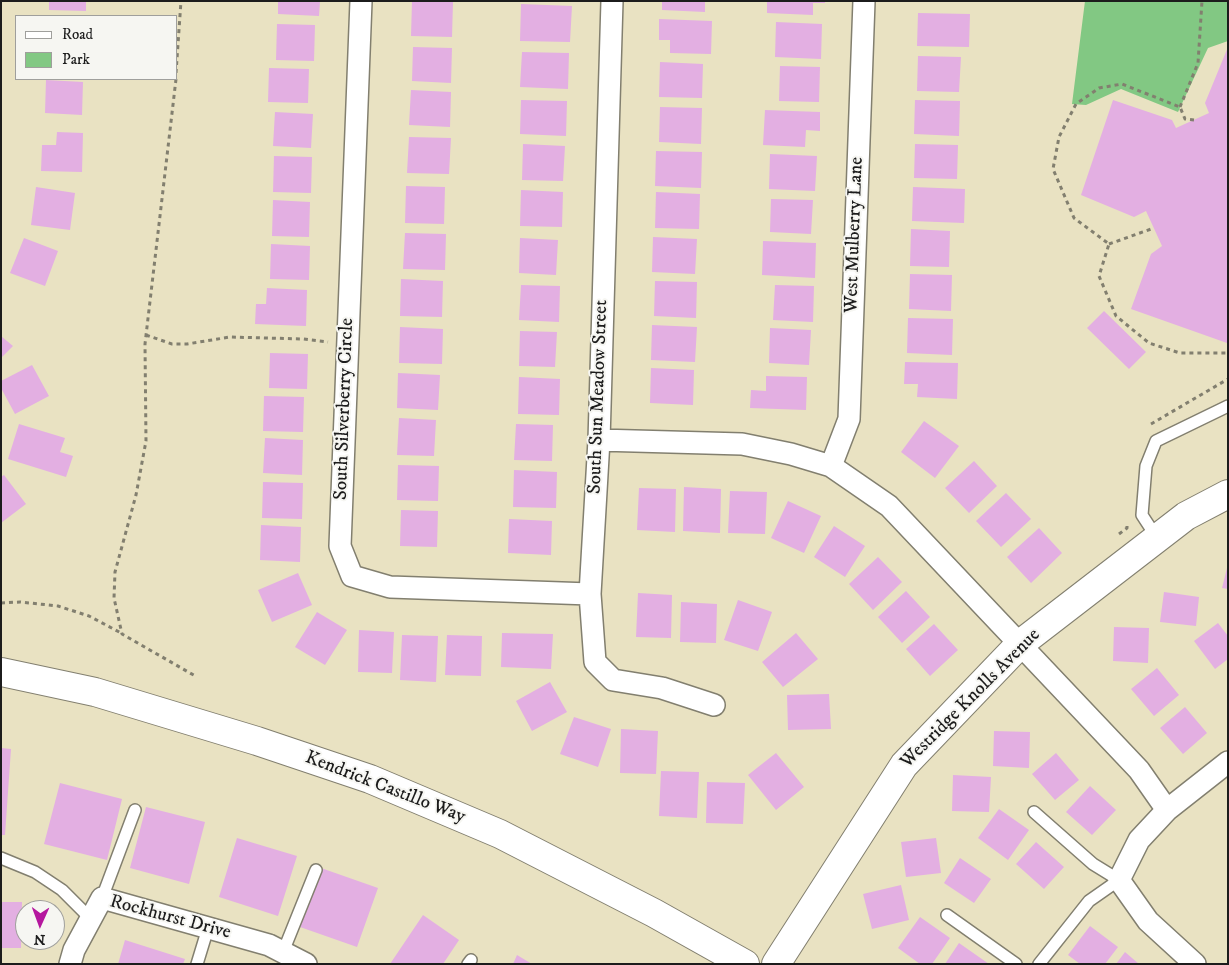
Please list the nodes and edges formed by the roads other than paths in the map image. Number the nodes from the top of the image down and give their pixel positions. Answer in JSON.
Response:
{"nodes":[{"id":1,"x":361,"y":1,"type":"edge"},
{"id":2,"x":612,"y":1,"type":"edge"},
{"id":3,"x":864,"y":1,"type":"edge"},
{"id":4,"x":1228,"y":406,"type":"edge"},
{"id":5,"x":599,"y":440,"type":"junction"},
{"id":6,"x":831,"y":466,"type":"junction"},
{"id":7,"x":1228,"y":494,"type":"edge"},
{"id":8,"x":1157,"y":538,"type":"junction"},
{"id":9,"x":590,"y":594,"type":"junction"},
{"id":10,"x":1020,"y":644,"type":"junction"},
{"id":11,"x":1,"y":672,"type":"edge"},
{"id":12,"x":714,"y":705,"type":"dead end"},
{"id":13,"x":1228,"y":762,"type":"edge"},
{"id":14,"x":135,"y":810,"type":"dead end"},
{"id":15,"x":1167,"y":810,"type":"junction"},
{"id":16,"x":1034,"y":812,"type":"dead end"},
{"id":17,"x":1,"y":858,"type":"edge"},
{"id":18,"x":316,"y":870,"type":"dead end"},
{"id":19,"x":1120,"y":880,"type":"junction"},
{"id":20,"x":102,"y":898,"type":"junction"},
{"id":21,"x":947,"y":915,"type":"dead end"},
{"id":22,"x":91,"y":919,"type":"junction"},
{"id":23,"x":208,"y":928,"type":"junction"},
{"id":24,"x":282,"y":952,"type":"junction"},
{"id":25,"x":70,"y":964,"type":"edge"},
{"id":26,"x":197,"y":964,"type":"edge"},
{"id":27,"x":306,"y":964,"type":"edge"},
{"id":28,"x":745,"y":964,"type":"edge"},
{"id":29,"x":776,"y":964,"type":"edge"},
{"id":30,"x":1016,"y":964,"type":"edge"},
{"id":31,"x":1039,"y":964,"type":"edge"},
{"id":32,"x":1195,"y":964,"type":"edge"}],
"edges":[{"from":1,"to":9,"type":"street","name":"South Silverberry Circle"},
{"from":2,"to":5,"type":"street","name":"South Sun Meadow Street"},
{"from":3,"to":6,"type":"street","name":"West Mulberry Lane"},
{"from":4,"to":8,"type":"lane"},
{"from":5,"to":6,"type":"street"},
{"from":5,"to":9,"type":"street","name":"South Sun Meadow Street"},
{"from":6,"to":10,"type":"street"},
{"from":7,"to":8,"type":"main road","name":"Westridge Knolls Avenue"},
{"from":8,"to":10,"type":"main road","name":"Westridge Knolls Avenue"},
{"from":9,"to":12,"type":"street","name":"South Sun Meadow Street"},
{"from":10,"to":15,"type":"street"},
{"from":10,"to":29,"type":"main road","name":"Westridge Knolls Avenue"},
{"from":11,"to":28,"type":"main road","name":"Kendrick Castillo Way"},
{"from":13,"to":15,"type":"street"},
{"from":14,"to":20,"type":"lane"},
{"from":15,"to":19,"type":"street"},
{"from":16,"to":19,"type":"lane"},
{"from":17,"to":22,"type":"lane"},
{"from":18,"to":24,"type":"lane"},
{"from":19,"to":31,"type":"lane"},
{"from":19,"to":32,"type":"street"},
{"from":20,"to":22,"type":"street","name":"Rockhurst Drive"},
{"from":20,"to":23,"type":"street","name":"Rockhurst Drive"},
{"from":21,"to":30,"type":"lane"},
{"from":22,"to":25,"type":"street","name":"Rockhurst Drive"},
{"from":23,"to":24,"type":"street","name":"Rockhurst Drive"},
{"from":23,"to":26,"type":"lane"},
{"from":24,"to":27,"type":"street","name":"Rockhurst Drive"}]}
